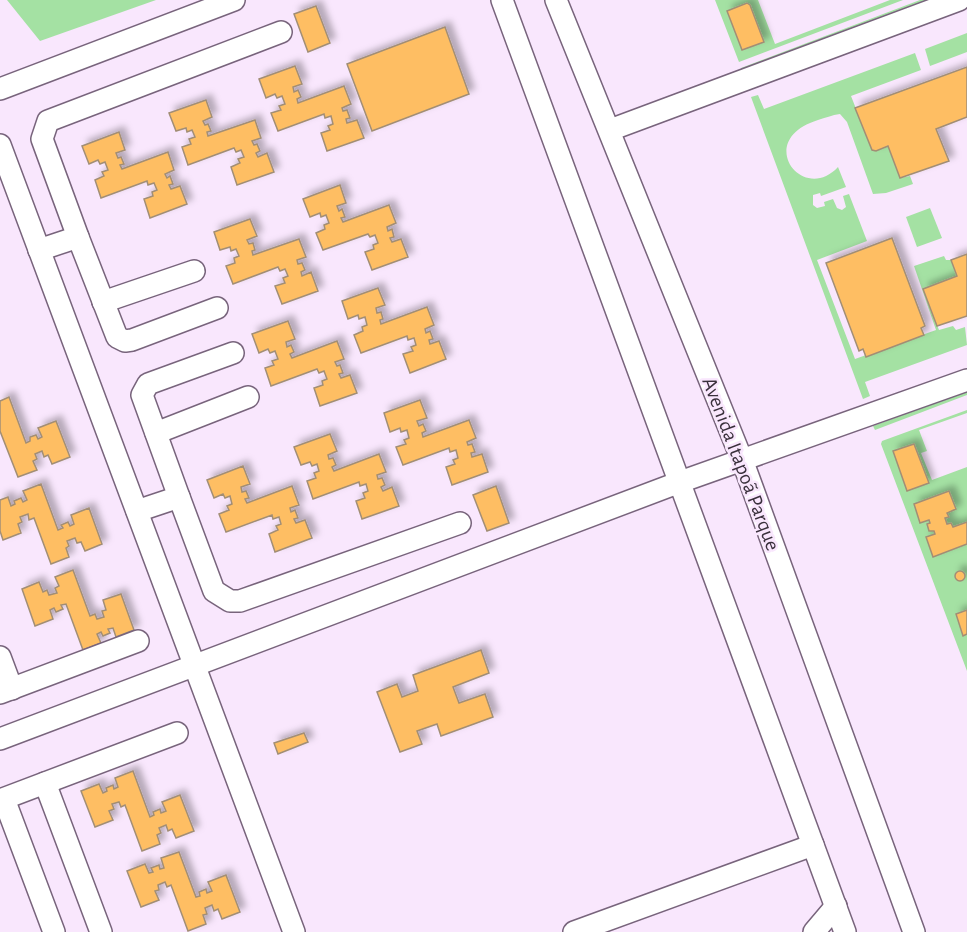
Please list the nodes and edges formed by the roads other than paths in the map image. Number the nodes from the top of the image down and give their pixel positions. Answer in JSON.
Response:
{"nodes":[{"id":1,"x":234,"y":0,"type":"edge"},
{"id":2,"x":501,"y":0,"type":"edge"},
{"id":3,"x":556,"y":0,"type":"edge"},
{"id":4,"x":959,"y":0,"type":"edge"},
{"id":5,"x":281,"y":32,"type":"dead end"},
{"id":6,"x":0,"y":89,"type":"edge"},
{"id":7,"x":610,"y":130,"type":"junction"},
{"id":8,"x":0,"y":146,"type":"edge"},
{"id":9,"x":9,"y":199,"type":"edge"},
{"id":10,"x":78,"y":237,"type":"junction"},
{"id":11,"x":39,"y":250,"type":"junction"},
{"id":12,"x":194,"y":271,"type":"dead end"},
{"id":13,"x":103,"y":302,"type":"junction"},
{"id":14,"x":217,"y":309,"type":"dead end"},
{"id":15,"x":233,"y":353,"type":"dead end"},
{"id":16,"x":967,"y":380,"type":"edge"},
{"id":17,"x":248,"y":397,"type":"dead end"},
{"id":18,"x":156,"y":433,"type":"junction"},
{"id":19,"x":742,"y":460,"type":"junction"},
{"id":20,"x":680,"y":482,"type":"junction"},
{"id":21,"x":179,"y":497,"type":"junction"},
{"id":22,"x":137,"y":511,"type":"junction"},
{"id":23,"x":460,"y":523,"type":"dead end"},
{"id":24,"x":138,"y":641,"type":"dead end"},
{"id":25,"x":0,"y":657,"type":"edge"},
{"id":26,"x":192,"y":667,"type":"junction"},
{"id":27,"x":6,"y":691,"type":"edge"},
{"id":28,"x":177,"y":733,"type":"dead end"},
{"id":29,"x":0,"y":739,"type":"edge"},
{"id":30,"x":45,"y":783,"type":"junction"},
{"id":31,"x":2,"y":800,"type":"edge"},
{"id":32,"x":813,"y":845,"type":"junction"},
{"id":33,"x":836,"y":906,"type":"junction"},
{"id":34,"x":54,"y":932,"type":"edge"},
{"id":35,"x":101,"y":932,"type":"edge"},
{"id":36,"x":294,"y":932,"type":"edge"},
{"id":37,"x":574,"y":932,"type":"edge"},
{"id":38,"x":814,"y":932,"type":"edge"},
{"id":39,"x":845,"y":932,"type":"edge"},
{"id":40,"x":914,"y":932,"type":"edge"}],
"edges":[{"from":1,"to":6,"type":"street"},
{"from":2,"to":20,"type":"street"},
{"from":3,"to":7,"type":"street","name":"Avenida Itapoã Parque"},
{"from":4,"to":7,"type":"street"},
{"from":5,"to":10,"type":"street"},
{"from":7,"to":19,"type":"street","name":"Avenida Itapoã Parque"},
{"from":8,"to":9,"type":"street"},
{"from":9,"to":11,"type":"street"},
{"from":10,"to":11,"type":"street"},
{"from":10,"to":13,"type":"street"},
{"from":11,"to":22,"type":"street"},
{"from":12,"to":13,"type":"street"},
{"from":13,"to":14,"type":"street"},
{"from":15,"to":18,"type":"street"},
{"from":16,"to":19,"type":"street"},
{"from":17,"to":18,"type":"street"},
{"from":18,"to":21,"type":"street"},
{"from":19,"to":20,"type":"street"},
{"from":19,"to":40,"type":"street","name":"Avenida Itapoã Parque"},
{"from":20,"to":26,"type":"street"},
{"from":20,"to":32,"type":"street"},
{"from":21,"to":22,"type":"street"},
{"from":21,"to":23,"type":"street"},
{"from":22,"to":26,"type":"street"},
{"from":24,"to":27,"type":"street"},
{"from":25,"to":27,"type":"street"},
{"from":26,"to":29,"type":"street"},
{"from":26,"to":36,"type":"street"},
{"from":28,"to":30,"type":"street"},
{"from":30,"to":31,"type":"street"},
{"from":30,"to":35,"type":"street"},
{"from":31,"to":34,"type":"street"},
{"from":32,"to":33,"type":"street"},
{"from":32,"to":37,"type":"street"},
{"from":33,"to":38,"type":"street"},
{"from":33,"to":39,"type":"street"}]}
